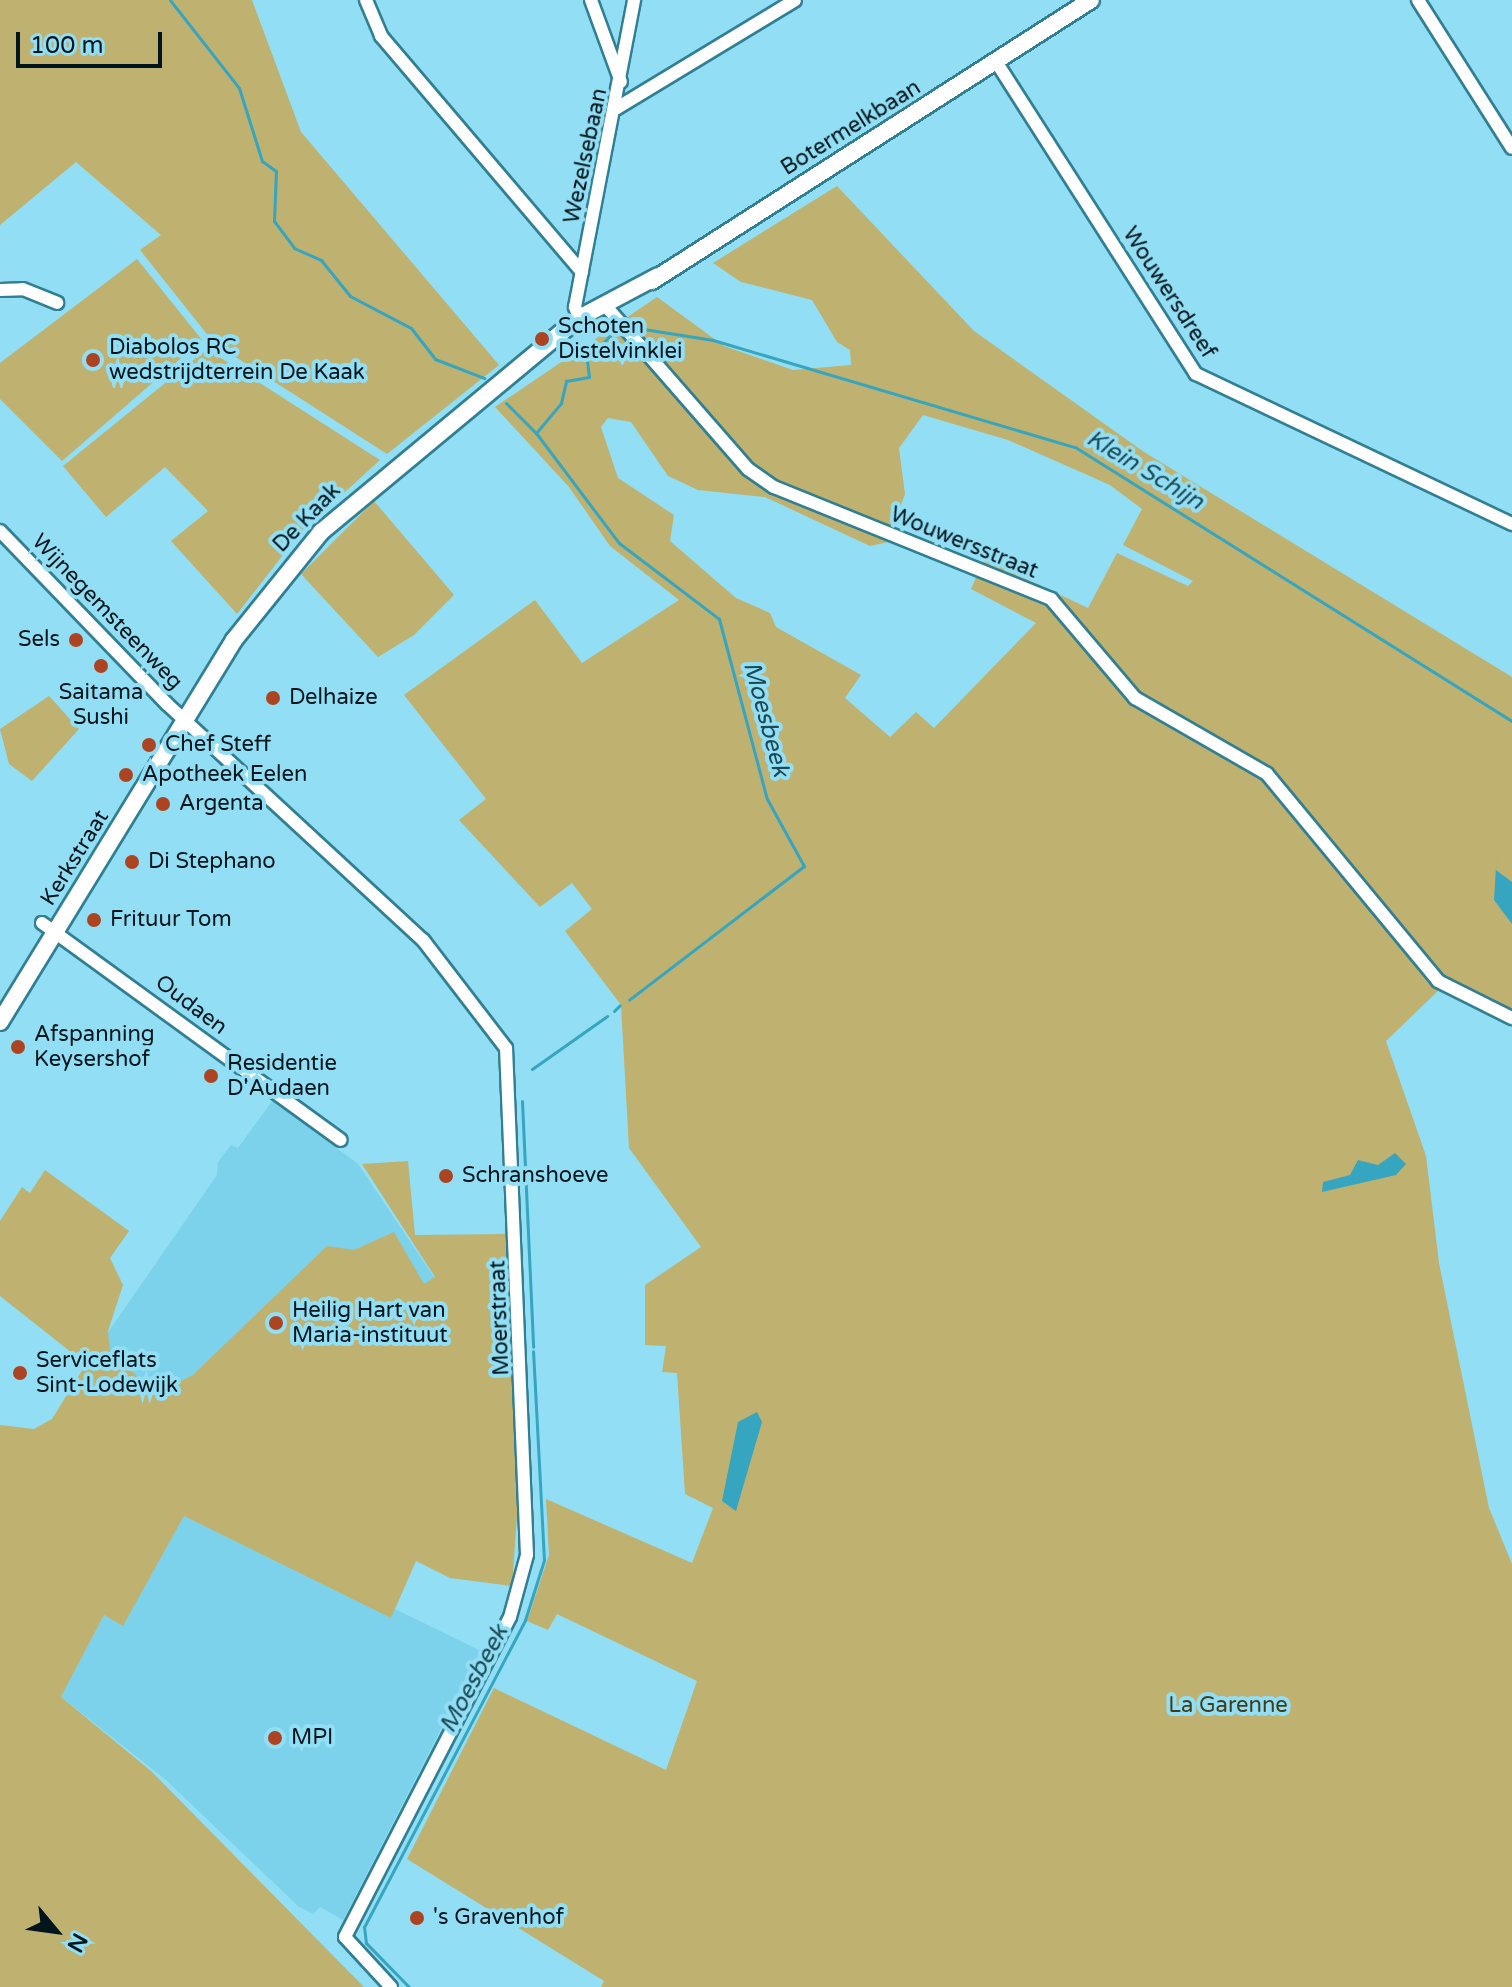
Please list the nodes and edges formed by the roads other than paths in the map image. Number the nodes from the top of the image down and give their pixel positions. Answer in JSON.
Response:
{"nodes":[{"id":1,"x":366,"y":0,"type":"edge"},
{"id":2,"x":591,"y":0,"type":"edge"},
{"id":3,"x":634,"y":0,"type":"edge"},
{"id":4,"x":795,"y":0,"type":"edge"},
{"id":5,"x":1091,"y":0,"type":"edge"},
{"id":6,"x":1100,"y":0,"type":"edge"},
{"id":7,"x":1418,"y":0,"type":"edge"},
{"id":8,"x":1067,"y":17,"type":"junction"},
{"id":9,"x":997,"y":63,"type":"junction"},
{"id":10,"x":621,"y":82,"type":"junction"},
{"id":11,"x":617,"y":108,"type":"junction"},
{"id":12,"x":1512,"y":148,"type":"edge"},
{"id":13,"x":582,"y":272,"type":"junction"},
{"id":14,"x":0,"y":290,"type":"edge"},
{"id":15,"x":57,"y":303,"type":"dead end"},
{"id":16,"x":607,"y":308,"type":"junction"},
{"id":17,"x":579,"y":318,"type":"junction"},
{"id":18,"x":536,"y":355,"type":"junction"},
{"id":19,"x":498,"y":385,"type":"joint"},
{"id":20,"x":1512,"y":524,"type":"edge"},
{"id":21,"x":0,"y":532,"type":"edge"},
{"id":22,"x":187,"y":718,"type":"junction"},
{"id":23,"x":49,"y":927,"type":"junction"},
{"id":24,"x":1512,"y":1018,"type":"edge"},
{"id":25,"x":0,"y":1022,"type":"edge"},
{"id":26,"x":341,"y":1140,"type":"dead end"},
{"id":27,"x":391,"y":1987,"type":"edge"}],
"edges":[{"from":1,"to":13,"type":"street"},
{"from":2,"to":10,"type":"street"},
{"from":3,"to":10,"type":"street","name":"Wezelsebaan"},
{"from":4,"to":11,"type":"street"},
{"from":5,"to":8,"type":"main road","name":"Botermelkbaan"},
{"from":6,"to":8,"type":"main road","name":"Botermelkbaan"},
{"from":7,"to":12,"type":"street"},
{"from":8,"to":9,"type":"main road","name":"Botermelkbaan"},
{"from":9,"to":16,"type":"main road","name":"Botermelkbaan"},
{"from":9,"to":20,"type":"street","name":"Wouwersdreef"},
{"from":10,"to":11,"type":"street","name":"Wezelsebaan"},
{"from":11,"to":13,"type":"street","name":"Wezelsebaan"},
{"from":13,"to":17,"type":"street","name":"Wezelsebaan"},
{"from":14,"to":15,"type":"street"},
{"from":16,"to":17,"type":"main road","name":"Botermelkbaan"},
{"from":16,"to":18,"type":"main road","name":"Botermelkbaan"},
{"from":16,"to":24,"type":"street","name":"Wouwersstraat"},
{"from":17,"to":18,"type":"main road","name":"Botermelkbaan"},
{"from":18,"to":19,"type":"main road","name":"Botermelkbaan"},
{"from":19,"to":22,"type":"main road","name":"De Kaak"},
{"from":21,"to":22,"type":"street","name":"Wijnegemsteenweg"},
{"from":22,"to":23,"type":"main road","name":"Kerkstraat"},
{"from":22,"to":27,"type":"street","name":"Moerstraat"},
{"from":23,"to":25,"type":"main road","name":"Kerkstraat"},
{"from":23,"to":26,"type":"street","name":"Oudaen"}]}
